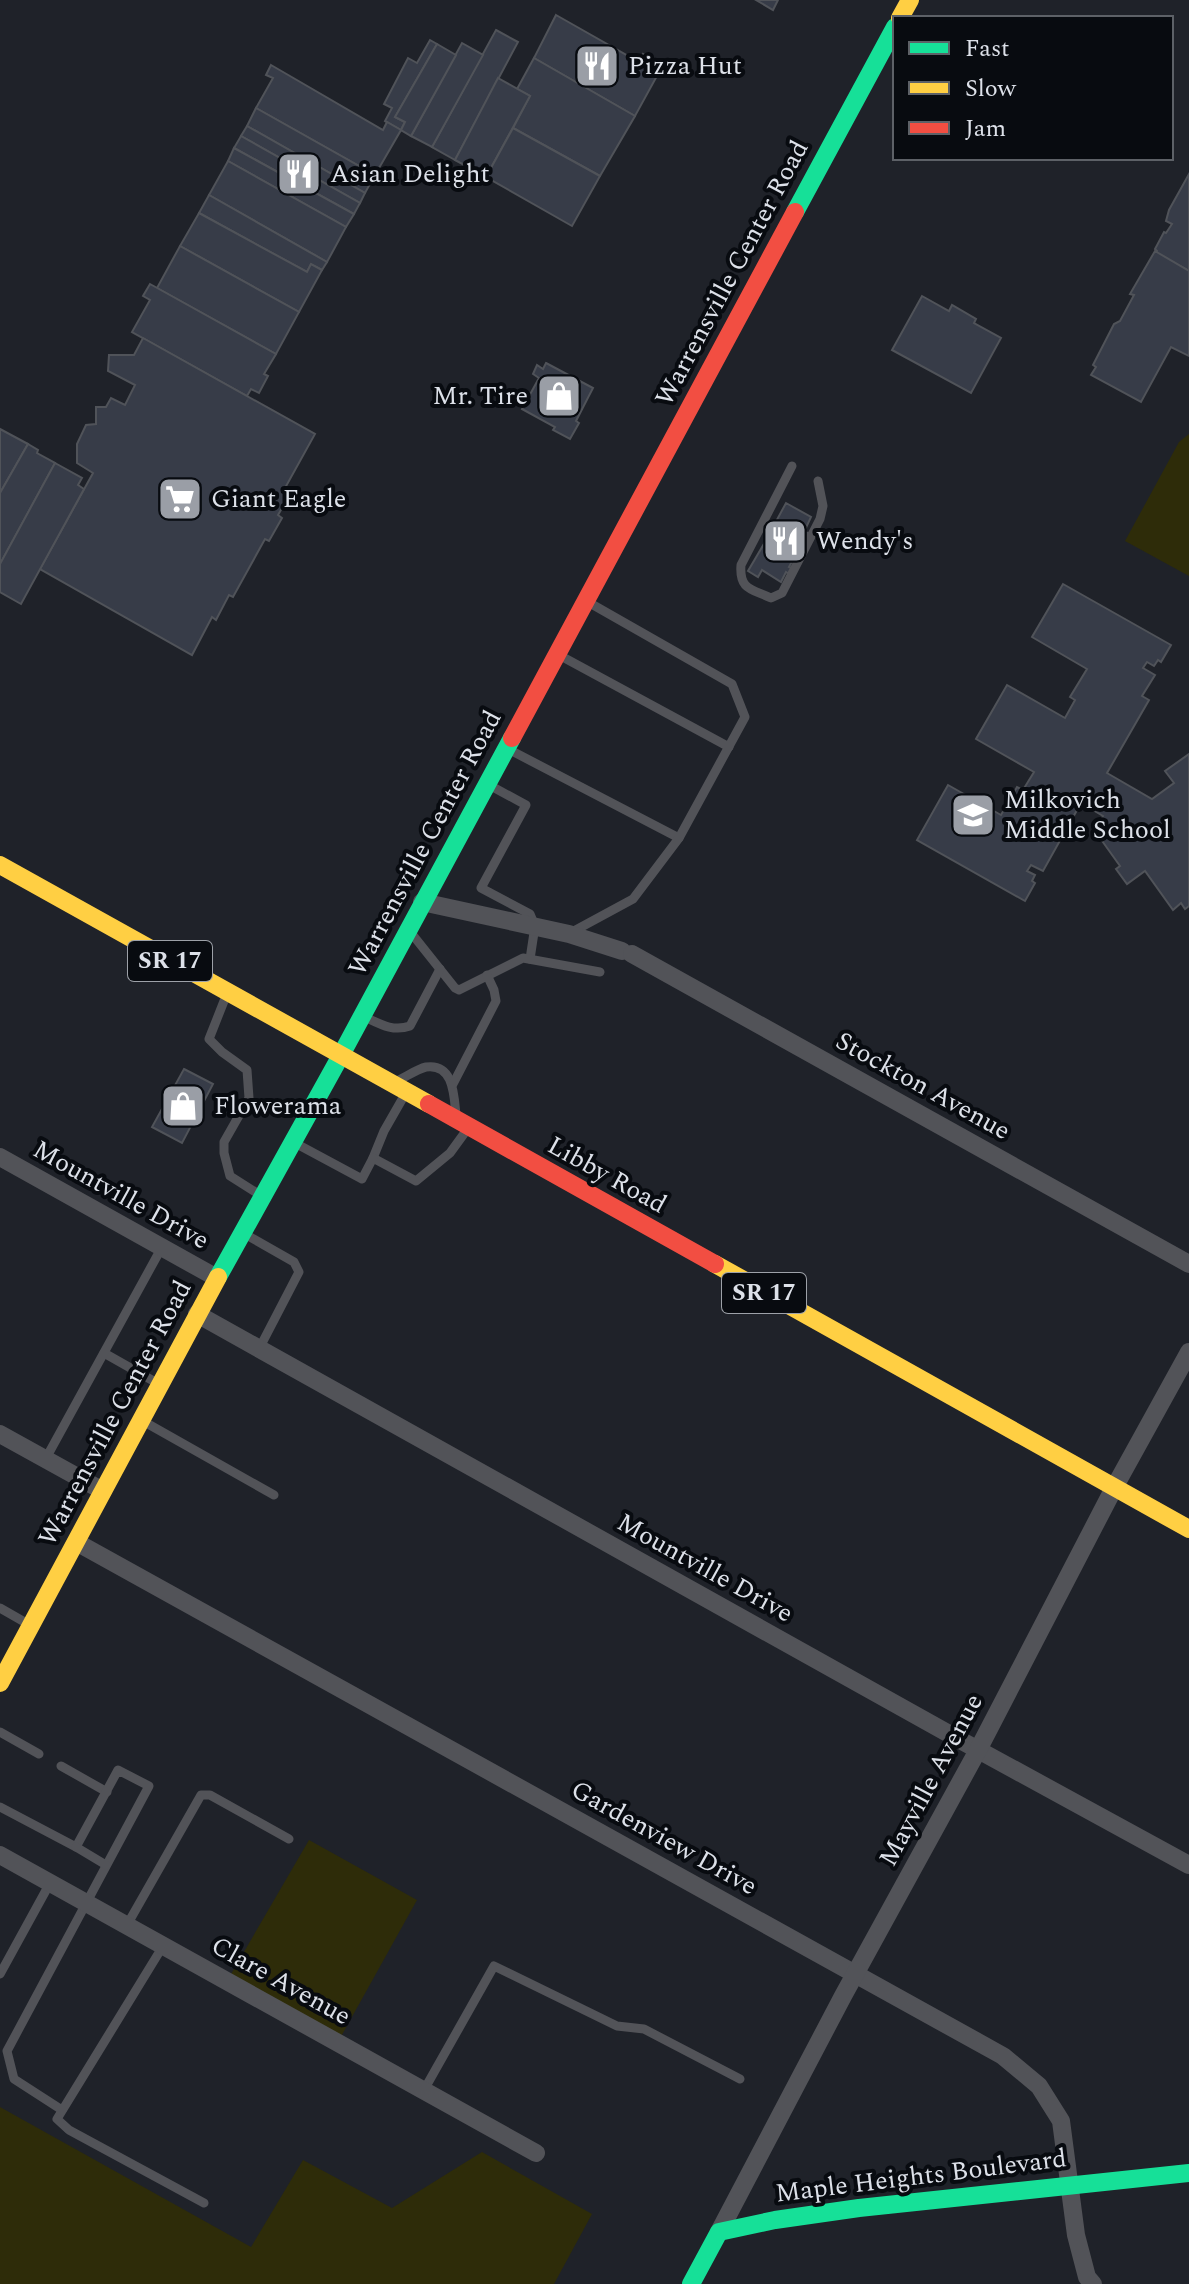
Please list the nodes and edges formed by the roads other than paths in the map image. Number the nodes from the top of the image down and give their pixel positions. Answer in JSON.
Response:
{"nodes":[{"id":1,"x":893,"y":31,"type":"edge"},
{"id":2,"x":792,"y":466,"type":"dead end"},
{"id":3,"x":818,"y":481,"type":"dead end"},
{"id":4,"x":585,"y":600,"type":"junction"},
{"id":5,"x":556,"y":653,"type":"junction"},
{"id":6,"x":729,"y":747,"type":"junction"},
{"id":7,"x":505,"y":748,"type":"junction"},
{"id":8,"x":486,"y":783,"type":"junction"},
{"id":9,"x":679,"y":838,"type":"junction"},
{"id":10,"x":0,"y":865,"type":"edge"},
{"id":11,"x":422,"y":902,"type":"junction"},
{"id":12,"x":535,"y":926,"type":"junction"},
{"id":13,"x":407,"y":929,"type":"junction"},
{"id":14,"x":569,"y":934,"type":"junction"},
{"id":15,"x":530,"y":959,"type":"junction"},
{"id":16,"x":440,"y":969,"type":"junction"},
{"id":17,"x":600,"y":972,"type":"dead end"},
{"id":18,"x":487,"y":975,"type":"junction"},
{"id":19,"x":227,"y":993,"type":"junction"},
{"id":20,"x":362,"y":1016,"type":"junction"},
{"id":21,"x":340,"y":1057,"type":"junction"},
{"id":22,"x":453,"y":1084,"type":"junction"},
{"id":23,"x":398,"y":1089,"type":"junction"},
{"id":24,"x":463,"y":1125,"type":"junction"},
{"id":25,"x":293,"y":1142,"type":"junction"},
{"id":26,"x":0,"y":1157,"type":"edge"},
{"id":27,"x":373,"y":1158,"type":"junction"},
{"id":28,"x":263,"y":1196,"type":"junction"},
{"id":29,"x":243,"y":1233,"type":"junction"},
{"id":30,"x":162,"y":1247,"type":"junction"},
{"id":31,"x":1189,"y":1264,"type":"edge"},
{"id":32,"x":217,"y":1278,"type":"junction"},
{"id":33,"x":197,"y":1314,"type":"junction"},
{"id":34,"x":259,"y":1349,"type":"junction"},
{"id":35,"x":1189,"y":1352,"type":"edge"},
{"id":36,"x":104,"y":1353,"type":"junction"},
{"id":37,"x":160,"y":1384,"type":"junction"},
{"id":38,"x":141,"y":1420,"type":"junction"},
{"id":39,"x":0,"y":1434,"type":"edge"},
{"id":40,"x":45,"y":1460,"type":"junction"},
{"id":41,"x":1114,"y":1488,"type":"junction"},
{"id":42,"x":103,"y":1491,"type":"junction"},
{"id":43,"x":274,"y":1495,"type":"dead end"},
{"id":44,"x":1189,"y":1529,"type":"edge"},
{"id":45,"x":76,"y":1542,"type":"junction"},
{"id":46,"x":0,"y":1608,"type":"edge"},
{"id":47,"x":31,"y":1626,"type":"junction"},
{"id":48,"x":0,"y":1683,"type":"edge"},
{"id":49,"x":0,"y":1732,"type":"edge"},
{"id":50,"x":978,"y":1750,"type":"junction"},
{"id":51,"x":39,"y":1754,"type":"dead end"},
{"id":52,"x":61,"y":1766,"type":"dead end"},
{"id":53,"x":107,"y":1792,"type":"junction"},
{"id":54,"x":0,"y":1807,"type":"edge"},
{"id":55,"x":289,"y":1839,"type":"dead end"},
{"id":56,"x":76,"y":1847,"type":"junction"},
{"id":57,"x":0,"y":1855,"type":"edge"},
{"id":58,"x":106,"y":1865,"type":"junction"},
{"id":59,"x":1189,"y":1865,"type":"edge"},
{"id":60,"x":50,"y":1883,"type":"junction"},
{"id":61,"x":85,"y":1903,"type":"junction"},
{"id":62,"x":127,"y":1925,"type":"junction"},
{"id":63,"x":163,"y":1946,"type":"junction"},
{"id":64,"x":0,"y":1974,"type":"edge"},
{"id":65,"x":855,"y":1974,"type":"junction"},
{"id":66,"x":740,"y":2079,"type":"dead end"},
{"id":67,"x":424,"y":2090,"type":"junction"},
{"id":68,"x":62,"y":2110,"type":"junction"},
{"id":69,"x":536,"y":2153,"type":"dead end"},
{"id":70,"x":1189,"y":2173,"type":"edge"},
{"id":71,"x":1069,"y":2184,"type":"junction"},
{"id":72,"x":204,"y":2203,"type":"dead end"},
{"id":73,"x":719,"y":2232,"type":"junction"},
{"id":74,"x":691,"y":2284,"type":"edge"},
{"id":75,"x":1093,"y":2284,"type":"edge"}],
"edges":[{"from":1,"to":4,"type":"main road","name":"Warrensville Center Road"},
{"from":2,"to":3,"type":"lane"},
{"from":4,"to":5,"type":"main road","name":"Warrensville Center Road"},
{"from":4,"to":6,"type":"lane"},
{"from":5,"to":6,"type":"lane"},
{"from":5,"to":7,"type":"main road","name":"Warrensville Center Road"},
{"from":6,"to":9,"type":"lane"},
{"from":7,"to":8,"type":"main road","name":"Warrensville Center Road"},
{"from":7,"to":9,"type":"lane"},
{"from":8,"to":11,"type":"main road","name":"Warrensville Center Road"},
{"from":8,"to":12,"type":"lane"},
{"from":9,"to":14,"type":"lane"},
{"from":10,"to":19,"type":"main road","name":"Libby Road","number":"SR 17"},
{"from":11,"to":12,"type":"street","name":"Stockton Avenue"},
{"from":11,"to":13,"type":"main road","name":"Warrensville Center Road"},
{"from":12,"to":14,"type":"street","name":"Stockton Avenue"},
{"from":12,"to":15,"type":"lane"},
{"from":13,"to":16,"type":"lane"},
{"from":13,"to":20,"type":"main road","name":"Warrensville Center Road"},
{"from":14,"to":31,"type":"street","name":"Stockton Avenue"},
{"from":15,"to":17,"type":"lane"},
{"from":15,"to":18,"type":"lane"},
{"from":16,"to":18,"type":"lane"},
{"from":16,"to":20,"type":"lane"},
{"from":18,"to":22,"type":"lane"},
{"from":19,"to":21,"type":"main road","name":"Libby Road","number":"SR 17"},
{"from":19,"to":28,"type":"lane"},
{"from":20,"to":21,"type":"main road","name":"Warrensville Center Road"},
{"from":21,"to":23,"type":"main road","name":"Libby Road","number":"SR 17"},
{"from":21,"to":25,"type":"main road","name":"Warrensville Center Road"},
{"from":22,"to":23,"type":"lane"},
{"from":22,"to":24,"type":"lane"},
{"from":23,"to":24,"type":"main road","name":"Libby Road","number":"SR 17"},
{"from":23,"to":27,"type":"lane"},
{"from":24,"to":27,"type":"lane"},
{"from":24,"to":41,"type":"main road","name":"Libby Road","number":"SR 17"},
{"from":25,"to":27,"type":"lane"},
{"from":25,"to":28,"type":"main road","name":"Warrensville Center Road"},
{"from":26,"to":30,"type":"street","name":"Mountville Drive"},
{"from":28,"to":29,"type":"main road","name":"Warrensville Center Road"},
{"from":29,"to":32,"type":"main road","name":"Warrensville Center Road"},
{"from":29,"to":34,"type":"lane"},
{"from":30,"to":32,"type":"street","name":"Mountville Drive"},
{"from":30,"to":36,"type":"lane"},
{"from":32,"to":33,"type":"main road","name":"Warrensville Center Road"},
{"from":33,"to":34,"type":"street","name":"Mountville Drive"},
{"from":33,"to":37,"type":"main road","name":"Warrensville Center Road"},
{"from":34,"to":50,"type":"street","name":"Mountville Drive"},
{"from":35,"to":41,"type":"street","name":"Mayville Avenue"},
{"from":36,"to":37,"type":"lane"},
{"from":36,"to":40,"type":"lane"},
{"from":37,"to":38,"type":"main road","name":"Warrensville Center Road"},
{"from":38,"to":42,"type":"main road","name":"Warrensville Center Road"},
{"from":38,"to":43,"type":"lane"},
{"from":39,"to":40,"type":"street"},
{"from":40,"to":42,"type":"street"},
{"from":41,"to":44,"type":"main road","name":"Libby Road","number":"SR 17"},
{"from":41,"to":50,"type":"street","name":"Mayville Avenue"},
{"from":42,"to":45,"type":"main road","name":"Warrensville Center Road"},
{"from":45,"to":47,"type":"main road","name":"Warrensville Center Road"},
{"from":45,"to":65,"type":"street","name":"Gardenview Drive"},
{"from":46,"to":47,"type":"lane"},
{"from":47,"to":48,"type":"main road","name":"Warrensville Center Road"},
{"from":49,"to":51,"type":"lane"},
{"from":50,"to":59,"type":"street","name":"Mountville Drive"},
{"from":50,"to":65,"type":"street","name":"Mayville Avenue"},
{"from":52,"to":53,"type":"lane"},
{"from":53,"to":56,"type":"lane"},
{"from":53,"to":58,"type":"lane"},
{"from":54,"to":56,"type":"lane"},
{"from":55,"to":62,"type":"lane"},
{"from":56,"to":58,"type":"lane"},
{"from":57,"to":60,"type":"street","name":"Clare Avenue"},
{"from":58,"to":61,"type":"lane"},
{"from":60,"to":61,"type":"street","name":"Clare Avenue"},
{"from":60,"to":64,"type":"lane"},
{"from":61,"to":62,"type":"street","name":"Clare Avenue"},
{"from":61,"to":68,"type":"lane"},
{"from":62,"to":63,"type":"street","name":"Clare Avenue"},
{"from":63,"to":67,"type":"street","name":"Clare Avenue"},
{"from":63,"to":68,"type":"lane"},
{"from":65,"to":71,"type":"street","name":"Gardenview Drive"},
{"from":65,"to":73,"type":"street","name":"Mayville Avenue"},
{"from":66,"to":67,"type":"lane"},
{"from":67,"to":69,"type":"street","name":"Clare Avenue"},
{"from":68,"to":72,"type":"lane"},
{"from":70,"to":71,"type":"main road","name":"Maple Heights Boulevard"},
{"from":71,"to":73,"type":"main road","name":"Maple Heights Boulevard"},
{"from":71,"to":75,"type":"street","name":"Gardenview Drive"},
{"from":73,"to":74,"type":"main road"}]}
